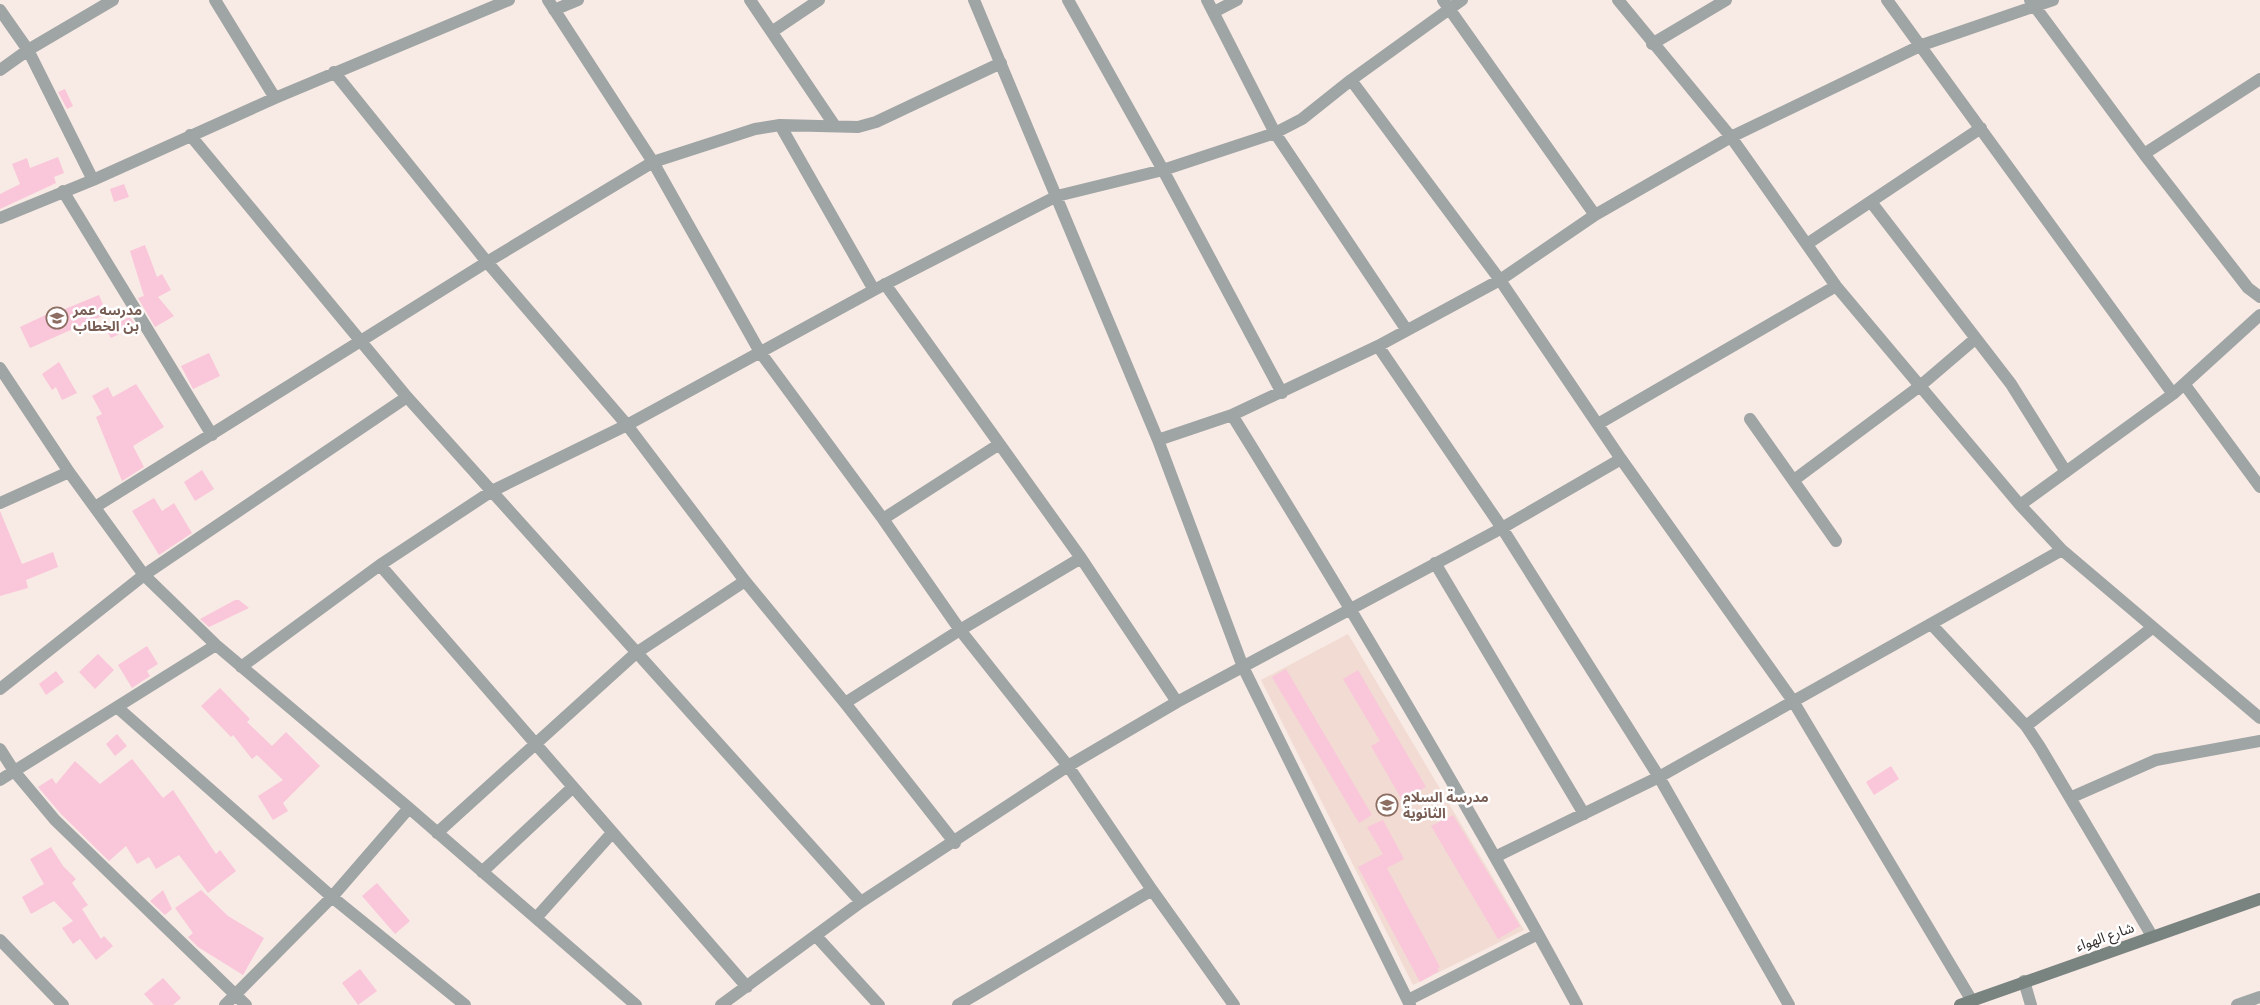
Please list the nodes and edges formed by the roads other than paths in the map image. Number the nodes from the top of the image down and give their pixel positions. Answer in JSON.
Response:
{"nodes":[{"id":1,"x":113,"y":0,"type":"edge"},
{"id":2,"x":215,"y":0,"type":"edge"},
{"id":3,"x":509,"y":0,"type":"edge"},
{"id":4,"x":578,"y":0,"type":"edge"},
{"id":5,"x":750,"y":0,"type":"edge"},
{"id":6,"x":819,"y":0,"type":"edge"},
{"id":7,"x":974,"y":0,"type":"edge"},
{"id":8,"x":1068,"y":0,"type":"edge"},
{"id":9,"x":1207,"y":0,"type":"edge"},
{"id":10,"x":1238,"y":0,"type":"edge"},
{"id":11,"x":1462,"y":0,"type":"edge"},
{"id":12,"x":1618,"y":0,"type":"edge"},
{"id":13,"x":1726,"y":0,"type":"edge"},
{"id":14,"x":1887,"y":0,"type":"edge"},
{"id":15,"x":2053,"y":0,"type":"edge"},
{"id":16,"x":2032,"y":3,"type":"edge"},
{"id":17,"x":1446,"y":4,"type":"edge"},
{"id":18,"x":551,"y":5,"type":"edge"},
{"id":19,"x":0,"y":10,"type":"edge"},
{"id":20,"x":1214,"y":12,"type":"junction"},
{"id":21,"x":773,"y":31,"type":"junction"},
{"id":22,"x":1652,"y":44,"type":"junction"},
{"id":23,"x":1922,"y":45,"type":"junction"},
{"id":24,"x":28,"y":50,"type":"junction"},
{"id":25,"x":1001,"y":63,"type":"junction"},
{"id":26,"x":0,"y":70,"type":"edge"},
{"id":27,"x":334,"y":72,"type":"junction"},
{"id":28,"x":1351,"y":80,"type":"junction"},
{"id":29,"x":2260,"y":80,"type":"edge"},
{"id":30,"x":275,"y":98,"type":"junction"},
{"id":31,"x":780,"y":125,"type":"junction"},
{"id":32,"x":835,"y":126,"type":"junction"},
{"id":33,"x":1981,"y":128,"type":"junction"},
{"id":34,"x":1276,"y":133,"type":"junction"},
{"id":35,"x":190,"y":135,"type":"junction"},
{"id":36,"x":1731,"y":137,"type":"junction"},
{"id":37,"x":2144,"y":154,"type":"junction"},
{"id":38,"x":653,"y":162,"type":"junction"},
{"id":39,"x":1163,"y":170,"type":"junction"},
{"id":40,"x":93,"y":180,"type":"junction"},
{"id":41,"x":63,"y":191,"type":"junction"},
{"id":42,"x":1057,"y":196,"type":"junction"},
{"id":43,"x":1871,"y":202,"type":"junction"},
{"id":44,"x":1595,"y":215,"type":"junction"},
{"id":45,"x":0,"y":218,"type":"edge"},
{"id":46,"x":1807,"y":244,"type":"junction"},
{"id":47,"x":487,"y":262,"type":"junction"},
{"id":48,"x":1500,"y":280,"type":"junction"},
{"id":49,"x":1836,"y":286,"type":"junction"},
{"id":50,"x":880,"y":287,"type":"junction"},
{"id":51,"x":2260,"y":297,"type":"edge"},
{"id":52,"x":2260,"y":314,"type":"edge"},
{"id":53,"x":1406,"y":329,"type":"junction"},
{"id":54,"x":1975,"y":339,"type":"junction"},
{"id":55,"x":361,"y":342,"type":"junction"},
{"id":56,"x":1378,"y":346,"type":"junction"},
{"id":57,"x":760,"y":352,"type":"junction"},
{"id":58,"x":0,"y":368,"type":"edge"},
{"id":59,"x":2185,"y":385,"type":"junction"},
{"id":60,"x":1920,"y":386,"type":"junction"},
{"id":61,"x":1282,"y":393,"type":"junction"},
{"id":62,"x":2173,"y":394,"type":"junction"},
{"id":63,"x":407,"y":396,"type":"junction"},
{"id":64,"x":1232,"y":415,"type":"junction"},
{"id":65,"x":1750,"y":419,"type":"dead end"},
{"id":66,"x":1598,"y":424,"type":"junction"},
{"id":67,"x":627,"y":425,"type":"junction"},
{"id":68,"x":212,"y":435,"type":"junction"},
{"id":69,"x":1158,"y":440,"type":"junction"},
{"id":70,"x":998,"y":444,"type":"junction"},
{"id":71,"x":1621,"y":459,"type":"junction"},
{"id":72,"x":70,"y":472,"type":"junction"},
{"id":73,"x":2066,"y":472,"type":"junction"},
{"id":74,"x":1794,"y":480,"type":"junction"},
{"id":75,"x":2260,"y":487,"type":"edge"},
{"id":76,"x":492,"y":491,"type":"junction"},
{"id":77,"x":0,"y":503,"type":"edge"},
{"id":78,"x":2020,"y":505,"type":"junction"},
{"id":79,"x":95,"y":507,"type":"junction"},
{"id":80,"x":883,"y":519,"type":"junction"},
{"id":81,"x":1502,"y":528,"type":"junction"},
{"id":82,"x":1836,"y":541,"type":"dead end"},
{"id":83,"x":2062,"y":550,"type":"junction"},
{"id":84,"x":1081,"y":558,"type":"junction"},
{"id":85,"x":1435,"y":563,"type":"junction"},
{"id":86,"x":380,"y":565,"type":"junction"},
{"id":87,"x":144,"y":575,"type":"junction"},
{"id":88,"x":745,"y":581,"type":"junction"},
{"id":89,"x":1351,"y":608,"type":"junction"},
{"id":90,"x":1932,"y":625,"type":"junction"},
{"id":91,"x":2152,"y":628,"type":"junction"},
{"id":92,"x":960,"y":630,"type":"junction"},
{"id":93,"x":216,"y":646,"type":"junction"},
{"id":94,"x":636,"y":653,"type":"junction"},
{"id":95,"x":241,"y":667,"type":"junction"},
{"id":96,"x":1243,"y":668,"type":"junction"},
{"id":97,"x":0,"y":689,"type":"edge"},
{"id":98,"x":1793,"y":701,"type":"junction"},
{"id":99,"x":845,"y":702,"type":"junction"},
{"id":100,"x":1177,"y":702,"type":"junction"},
{"id":101,"x":118,"y":708,"type":"junction"},
{"id":102,"x":2260,"y":718,"type":"edge"},
{"id":103,"x":2026,"y":726,"type":"junction"},
{"id":104,"x":2260,"y":741,"type":"edge"},
{"id":105,"x":535,"y":744,"type":"junction"},
{"id":106,"x":0,"y":749,"type":"edge"},
{"id":107,"x":1068,"y":766,"type":"junction"},
{"id":108,"x":14,"y":771,"type":"junction"},
{"id":109,"x":1659,"y":777,"type":"junction"},
{"id":110,"x":0,"y":780,"type":"edge"},
{"id":111,"x":572,"y":788,"type":"junction"},
{"id":112,"x":2072,"y":797,"type":"junction"},
{"id":113,"x":410,"y":808,"type":"junction"},
{"id":114,"x":1584,"y":814,"type":"junction"},
{"id":115,"x":437,"y":833,"type":"junction"},
{"id":116,"x":612,"y":833,"type":"junction"},
{"id":117,"x":955,"y":842,"type":"junction"},
{"id":118,"x":1495,"y":857,"type":"junction"},
{"id":119,"x":482,"y":872,"type":"junction"},
{"id":120,"x":1152,"y":890,"type":"junction"},
{"id":121,"x":332,"y":897,"type":"junction"},
{"id":122,"x":2260,"y":899,"type":"edge"},
{"id":123,"x":861,"y":902,"type":"junction"},
{"id":124,"x":536,"y":918,"type":"junction"},
{"id":125,"x":1538,"y":934,"type":"junction"},
{"id":126,"x":817,"y":936,"type":"junction"},
{"id":127,"x":2152,"y":936,"type":"junction"},
{"id":128,"x":0,"y":940,"type":"edge"},
{"id":129,"x":2024,"y":981,"type":"junction"},
{"id":130,"x":747,"y":987,"type":"junction"},
{"id":131,"x":235,"y":995,"type":"junction"},
{"id":132,"x":2260,"y":997,"type":"edge"},
{"id":133,"x":1408,"y":1003,"type":"edge"},
{"id":134,"x":1966,"y":1003,"type":"edge"},
{"id":135,"x":63,"y":1005,"type":"edge"},
{"id":136,"x":225,"y":1005,"type":"edge"},
{"id":137,"x":246,"y":1005,"type":"edge"},
{"id":138,"x":465,"y":1005,"type":"edge"},
{"id":139,"x":636,"y":1005,"type":"edge"},
{"id":140,"x":721,"y":1005,"type":"edge"},
{"id":141,"x":879,"y":1005,"type":"edge"},
{"id":142,"x":958,"y":1005,"type":"edge"},
{"id":143,"x":1234,"y":1005,"type":"edge"},
{"id":144,"x":1577,"y":1005,"type":"edge"},
{"id":145,"x":1789,"y":1005,"type":"edge"},
{"id":146,"x":2032,"y":1005,"type":"edge"},
{"id":147,"x":2237,"y":1005,"type":"edge"}],
"edges":[{"from":1,"to":24,"type":"street"},
{"from":2,"to":30,"type":"street"},
{"from":3,"to":27,"type":"street"},
{"from":4,"to":18,"type":"street"},
{"from":5,"to":21,"type":"street"},
{"from":6,"to":21,"type":"street"},
{"from":7,"to":25,"type":"street"},
{"from":8,"to":39,"type":"street"},
{"from":9,"to":20,"type":"street"},
{"from":10,"to":20,"type":"street"},
{"from":11,"to":17,"type":"street"},
{"from":12,"to":22,"type":"street"},
{"from":13,"to":22,"type":"street"},
{"from":14,"to":23,"type":"street"},
{"from":15,"to":16,"type":"street"},
{"from":16,"to":23,"type":"street"},
{"from":16,"to":37,"type":"street"},
{"from":17,"to":28,"type":"street"},
{"from":17,"to":44,"type":"street"},
{"from":18,"to":38,"type":"street"},
{"from":19,"to":24,"type":"street"},
{"from":20,"to":34,"type":"street"},
{"from":21,"to":32,"type":"street"},
{"from":22,"to":36,"type":"street"},
{"from":23,"to":33,"type":"street"},
{"from":23,"to":36,"type":"street"},
{"from":24,"to":26,"type":"street"},
{"from":24,"to":40,"type":"street"},
{"from":25,"to":32,"type":"street"},
{"from":25,"to":42,"type":"street"},
{"from":27,"to":30,"type":"street"},
{"from":27,"to":47,"type":"street"},
{"from":28,"to":34,"type":"street"},
{"from":28,"to":48,"type":"street"},
{"from":29,"to":37,"type":"street"},
{"from":30,"to":35,"type":"street"},
{"from":31,"to":32,"type":"street"},
{"from":31,"to":38,"type":"street"},
{"from":31,"to":50,"type":"street"},
{"from":33,"to":43,"type":"street"},
{"from":33,"to":62,"type":"street"},
{"from":34,"to":39,"type":"street"},
{"from":34,"to":53,"type":"street"},
{"from":35,"to":40,"type":"street"},
{"from":35,"to":55,"type":"street"},
{"from":36,"to":44,"type":"street"},
{"from":36,"to":46,"type":"street"},
{"from":37,"to":51,"type":"street"},
{"from":38,"to":47,"type":"street"},
{"from":38,"to":57,"type":"street"},
{"from":39,"to":42,"type":"street"},
{"from":39,"to":61,"type":"street"},
{"from":40,"to":41,"type":"street"},
{"from":41,"to":45,"type":"street"},
{"from":41,"to":68,"type":"street"},
{"from":42,"to":50,"type":"street"},
{"from":42,"to":69,"type":"street"},
{"from":43,"to":46,"type":"street"},
{"from":43,"to":54,"type":"street"},
{"from":44,"to":48,"type":"street"},
{"from":46,"to":49,"type":"street"},
{"from":47,"to":55,"type":"street"},
{"from":47,"to":67,"type":"street"},
{"from":48,"to":53,"type":"street"},
{"from":48,"to":66,"type":"street"},
{"from":49,"to":60,"type":"street"},
{"from":49,"to":66,"type":"street"},
{"from":50,"to":57,"type":"street"},
{"from":50,"to":70,"type":"street"},
{"from":52,"to":59,"type":"street"},
{"from":53,"to":56,"type":"street"},
{"from":54,"to":60,"type":"street"},
{"from":54,"to":73,"type":"street"},
{"from":55,"to":63,"type":"street"},
{"from":55,"to":68,"type":"street"},
{"from":56,"to":61,"type":"street"},
{"from":56,"to":81,"type":"street"},
{"from":57,"to":67,"type":"street"},
{"from":57,"to":80,"type":"street"},
{"from":58,"to":72,"type":"street"},
{"from":59,"to":62,"type":"street"},
{"from":59,"to":75,"type":"street"},
{"from":60,"to":74,"type":"street"},
{"from":60,"to":78,"type":"street"},
{"from":61,"to":64,"type":"street"},
{"from":62,"to":73,"type":"street"},
{"from":63,"to":76,"type":"street"},
{"from":63,"to":87,"type":"street"},
{"from":64,"to":69,"type":"street"},
{"from":64,"to":89,"type":"street"},
{"from":65,"to":74,"type":"street"},
{"from":66,"to":71,"type":"street"},
{"from":67,"to":76,"type":"street"},
{"from":67,"to":88,"type":"street"},
{"from":68,"to":79,"type":"street"},
{"from":69,"to":96,"type":"street"},
{"from":70,"to":80,"type":"street"},
{"from":70,"to":84,"type":"street"},
{"from":71,"to":81,"type":"street"},
{"from":71,"to":98,"type":"street"},
{"from":72,"to":77,"type":"street"},
{"from":72,"to":79,"type":"street"},
{"from":73,"to":78,"type":"street"},
{"from":74,"to":82,"type":"street"},
{"from":76,"to":86,"type":"street"},
{"from":76,"to":94,"type":"street"},
{"from":78,"to":83,"type":"street"},
{"from":79,"to":87,"type":"street"},
{"from":80,"to":92,"type":"street"},
{"from":81,"to":85,"type":"street"},
{"from":81,"to":109,"type":"street"},
{"from":83,"to":90,"type":"street"},
{"from":83,"to":91,"type":"street"},
{"from":84,"to":92,"type":"street"},
{"from":84,"to":100,"type":"street"},
{"from":85,"to":89,"type":"street"},
{"from":85,"to":114,"type":"street"},
{"from":86,"to":95,"type":"street"},
{"from":86,"to":105,"type":"street"},
{"from":87,"to":93,"type":"street"},
{"from":87,"to":97,"type":"street"},
{"from":88,"to":94,"type":"street"},
{"from":88,"to":99,"type":"street"},
{"from":89,"to":96,"type":"street"},
{"from":89,"to":118,"type":"street"},
{"from":90,"to":98,"type":"street"},
{"from":90,"to":103,"type":"street"},
{"from":91,"to":102,"type":"street"},
{"from":91,"to":103,"type":"street"},
{"from":92,"to":99,"type":"street"},
{"from":92,"to":107,"type":"street"},
{"from":93,"to":95,"type":"street"},
{"from":93,"to":101,"type":"street"},
{"from":94,"to":105,"type":"street"},
{"from":94,"to":123,"type":"street"},
{"from":95,"to":113,"type":"street"},
{"from":96,"to":100,"type":"street"},
{"from":96,"to":133,"type":"street"},
{"from":98,"to":109,"type":"street"},
{"from":98,"to":134,"type":"street"},
{"from":99,"to":117,"type":"street"},
{"from":100,"to":107,"type":"street"},
{"from":101,"to":108,"type":"street"},
{"from":101,"to":121,"type":"street"},
{"from":103,"to":112,"type":"street"},
{"from":104,"to":112,"type":"street"},
{"from":105,"to":111,"type":"street"},
{"from":105,"to":115,"type":"street"},
{"from":106,"to":108,"type":"street"},
{"from":107,"to":117,"type":"street"},
{"from":107,"to":120,"type":"street"},
{"from":108,"to":110,"type":"street"},
{"from":108,"to":131,"type":"street"},
{"from":109,"to":114,"type":"street"},
{"from":109,"to":145,"type":"street"},
{"from":111,"to":116,"type":"street"},
{"from":111,"to":119,"type":"street"},
{"from":112,"to":127,"type":"street"},
{"from":113,"to":115,"type":"street"},
{"from":113,"to":121,"type":"street"},
{"from":114,"to":118,"type":"street"},
{"from":115,"to":119,"type":"street"},
{"from":116,"to":124,"type":"street"},
{"from":116,"to":130,"type":"street"},
{"from":117,"to":123,"type":"street"},
{"from":118,"to":125,"type":"street"},
{"from":119,"to":124,"type":"street"},
{"from":120,"to":142,"type":"street"},
{"from":120,"to":143,"type":"street"},
{"from":121,"to":131,"type":"street"},
{"from":121,"to":138,"type":"street"},
{"from":122,"to":127,"type":"street","name":"شارع الهواء"},
{"from":123,"to":126,"type":"street"},
{"from":124,"to":139,"type":"street"},
{"from":125,"to":133,"type":"street"},
{"from":125,"to":144,"type":"street"},
{"from":126,"to":130,"type":"street"},
{"from":126,"to":141,"type":"street"},
{"from":127,"to":129,"type":"street","name":"شارع الهواء"},
{"from":128,"to":135,"type":"street"},
{"from":129,"to":134,"type":"street","name":"شارع الهواء"},
{"from":129,"to":146,"type":"street"},
{"from":130,"to":140,"type":"street"},
{"from":131,"to":136,"type":"street"},
{"from":131,"to":137,"type":"street"},
{"from":132,"to":147,"type":"street"}]}
